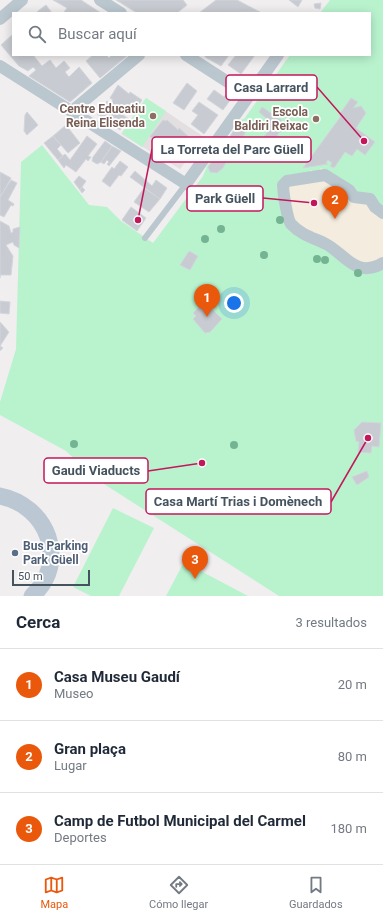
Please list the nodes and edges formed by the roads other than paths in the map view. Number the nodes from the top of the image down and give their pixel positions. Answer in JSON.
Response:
{"nodes":[{"id":1,"x":22,"y":0,"type":"edge"},
{"id":2,"x":100,"y":0,"type":"edge"},
{"id":3,"x":119,"y":12,"type":"edge"},
{"id":4,"x":0,"y":19,"type":"edge"},
{"id":5,"x":138,"y":56,"type":"edge"},
{"id":6,"x":188,"y":56,"type":"edge"},
{"id":7,"x":277,"y":56,"type":"edge"},
{"id":8,"x":0,"y":66,"type":"edge"},
{"id":9,"x":248,"y":95,"type":"junction"},
{"id":10,"x":72,"y":111,"type":"junction"},
{"id":11,"x":186,"y":184,"type":"junction"},
{"id":12,"x":383,"y":213,"type":"edge"},
{"id":13,"x":145,"y":238,"type":"dead end"},
{"id":14,"x":383,"y":263,"type":"edge"},
{"id":15,"x":0,"y":496,"type":"edge"},
{"id":16,"x":32,"y":596,"type":"edge"}],
"edges":[{"from":1,"to":4,"type":"street"},
{"from":2,"to":3,"type":"street"},
{"from":5,"to":10,"type":"street"},
{"from":6,"to":9,"type":"street"},
{"from":7,"to":9,"type":"street"},
{"from":8,"to":10,"type":"street"},
{"from":9,"to":11,"type":"street"},
{"from":10,"to":11,"type":"street"},
{"from":11,"to":13,"type":"lane"},
{"from":12,"to":14,"type":"street"},
{"from":15,"to":16,"type":"street"}]}
